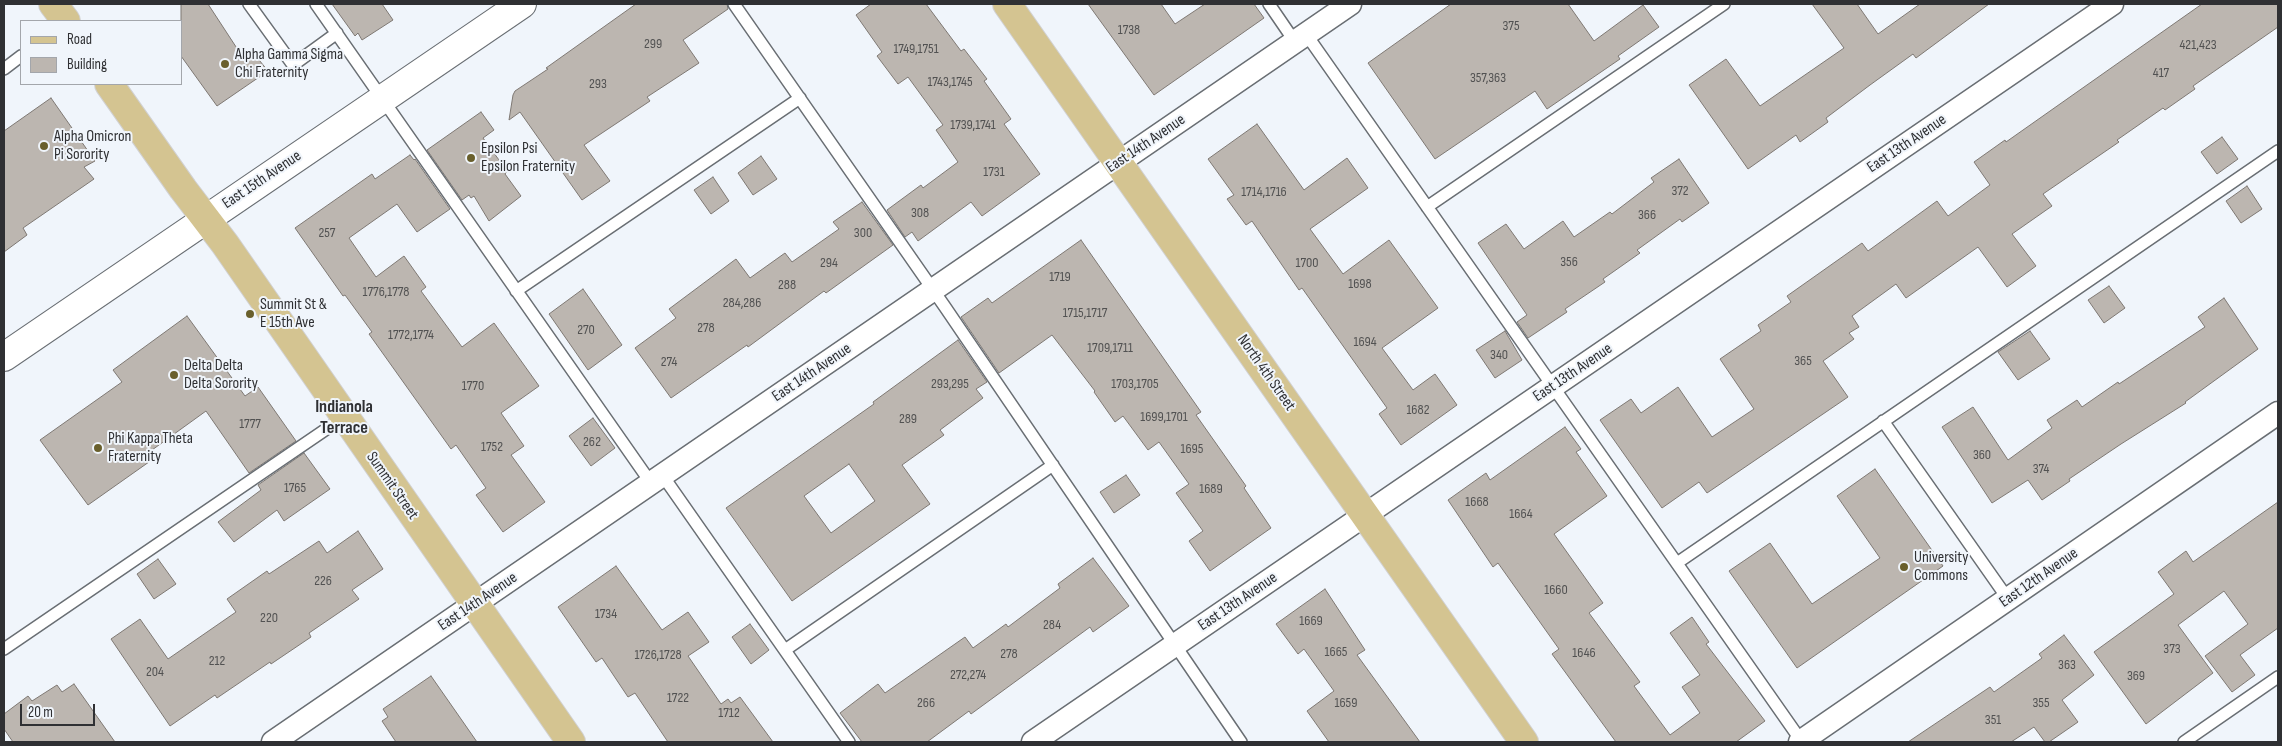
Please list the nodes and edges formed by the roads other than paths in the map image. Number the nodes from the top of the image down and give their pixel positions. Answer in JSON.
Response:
{"nodes":[{"id":1,"x":53,"y":4,"type":"edge"},
{"id":2,"x":249,"y":4,"type":"edge"},
{"id":3,"x":316,"y":4,"type":"edge"},
{"id":4,"x":522,"y":4,"type":"edge"},
{"id":5,"x":734,"y":4,"type":"edge"},
{"id":6,"x":1007,"y":4,"type":"edge"},
{"id":7,"x":1269,"y":4,"type":"edge"},
{"id":8,"x":1350,"y":4,"type":"edge"},
{"id":9,"x":1724,"y":4,"type":"edge"},
{"id":10,"x":2112,"y":4,"type":"edge"},
{"id":11,"x":65,"y":20,"type":"edge"},
{"id":12,"x":337,"y":33,"type":"junction"},
{"id":13,"x":1301,"y":38,"type":"junction"},
{"id":14,"x":20,"y":57,"type":"edge"},
{"id":15,"x":4,"y":69,"type":"edge"},
{"id":16,"x":110,"y":85,"type":"edge"},
{"id":17,"x":800,"y":98,"type":"junction"},
{"id":18,"x":383,"y":99,"type":"junction"},
{"id":19,"x":2278,"y":152,"type":"edge"},
{"id":20,"x":1119,"y":163,"type":"junction"},
{"id":21,"x":1427,"y":207,"type":"junction"},
{"id":22,"x":206,"y":219,"type":"junction"},
{"id":23,"x":934,"y":290,"type":"junction"},
{"id":24,"x":516,"y":291,"type":"junction"},
{"id":25,"x":4,"y":357,"type":"edge"},
{"id":26,"x":1553,"y":386,"type":"junction"},
{"id":27,"x":2278,"y":413,"type":"edge"},
{"id":28,"x":344,"y":417,"type":"junction"},
{"id":29,"x":1883,"y":422,"type":"junction"},
{"id":30,"x":1052,"y":465,"type":"junction"},
{"id":31,"x":657,"y":480,"type":"junction"},
{"id":32,"x":1365,"y":515,"type":"junction"},
{"id":33,"x":1677,"y":563,"type":"junction"},
{"id":34,"x":2008,"y":599,"type":"junction"},
{"id":35,"x":475,"y":604,"type":"junction"},
{"id":36,"x":1175,"y":645,"type":"junction"},
{"id":37,"x":4,"y":649,"type":"edge"},
{"id":38,"x":785,"y":650,"type":"junction"},
{"id":39,"x":2278,"y":678,"type":"edge"},
{"id":40,"x":279,"y":741,"type":"edge"},
{"id":41,"x":571,"y":742,"type":"edge"},
{"id":42,"x":850,"y":742,"type":"edge"},
{"id":43,"x":1033,"y":742,"type":"edge"},
{"id":44,"x":1241,"y":742,"type":"edge"},
{"id":45,"x":1524,"y":742,"type":"edge"},
{"id":46,"x":1801,"y":742,"type":"edge"},
{"id":47,"x":2184,"y":742,"type":"edge"}],
"edges":[{"from":1,"to":11,"type":"main road"},
{"from":2,"to":12,"type":"lane"},
{"from":3,"to":12,"type":"lane"},
{"from":4,"to":18,"type":"street","name":"East 15th Avenue"},
{"from":5,"to":17,"type":"lane"},
{"from":6,"to":20,"type":"main road","name":"North 4th Street"},
{"from":7,"to":13,"type":"lane"},
{"from":8,"to":13,"type":"street","name":"East 14th Avenue"},
{"from":9,"to":21,"type":"lane"},
{"from":10,"to":26,"type":"street","name":"East 13th Avenue"},
{"from":12,"to":18,"type":"lane"},
{"from":13,"to":20,"type":"street","name":"East 14th Avenue"},
{"from":13,"to":21,"type":"lane"},
{"from":14,"to":15,"type":"lane"},
{"from":16,"to":22,"type":"main road","name":"Summit Street"},
{"from":17,"to":23,"type":"lane"},
{"from":17,"to":24,"type":"lane"},
{"from":18,"to":22,"type":"street","name":"East 15th Avenue"},
{"from":18,"to":24,"type":"lane"},
{"from":19,"to":29,"type":"lane"},
{"from":20,"to":23,"type":"street","name":"East 14th Avenue"},
{"from":20,"to":32,"type":"main road","name":"North 4th Street"},
{"from":21,"to":26,"type":"lane"},
{"from":22,"to":25,"type":"street","name":"East 15th Avenue"},
{"from":22,"to":28,"type":"main road","name":"Summit Street"},
{"from":23,"to":30,"type":"lane"},
{"from":23,"to":31,"type":"street","name":"East 14th Avenue"},
{"from":24,"to":31,"type":"lane"},
{"from":26,"to":32,"type":"street","name":"East 13th Avenue"},
{"from":26,"to":33,"type":"lane"},
{"from":27,"to":34,"type":"street","name":"East 12th Avenue"},
{"from":28,"to":35,"type":"main road","name":"Summit Street"},
{"from":28,"to":37,"type":"lane"},
{"from":29,"to":33,"type":"lane"},
{"from":29,"to":34,"type":"lane"},
{"from":30,"to":36,"type":"lane"},
{"from":30,"to":38,"type":"lane"},
{"from":31,"to":35,"type":"street","name":"East 14th Avenue"},
{"from":31,"to":38,"type":"lane"},
{"from":32,"to":36,"type":"street","name":"East 13th Avenue"},
{"from":32,"to":45,"type":"main road","name":"North 4th Street"},
{"from":33,"to":46,"type":"lane"},
{"from":34,"to":46,"type":"street","name":"East 12th Avenue"},
{"from":35,"to":40,"type":"street","name":"East 14th Avenue"},
{"from":35,"to":41,"type":"main road","name":"Summit Street"},
{"from":36,"to":43,"type":"street","name":"East 13th Avenue"},
{"from":36,"to":44,"type":"lane"},
{"from":38,"to":42,"type":"lane"},
{"from":39,"to":47,"type":"lane"}]}
